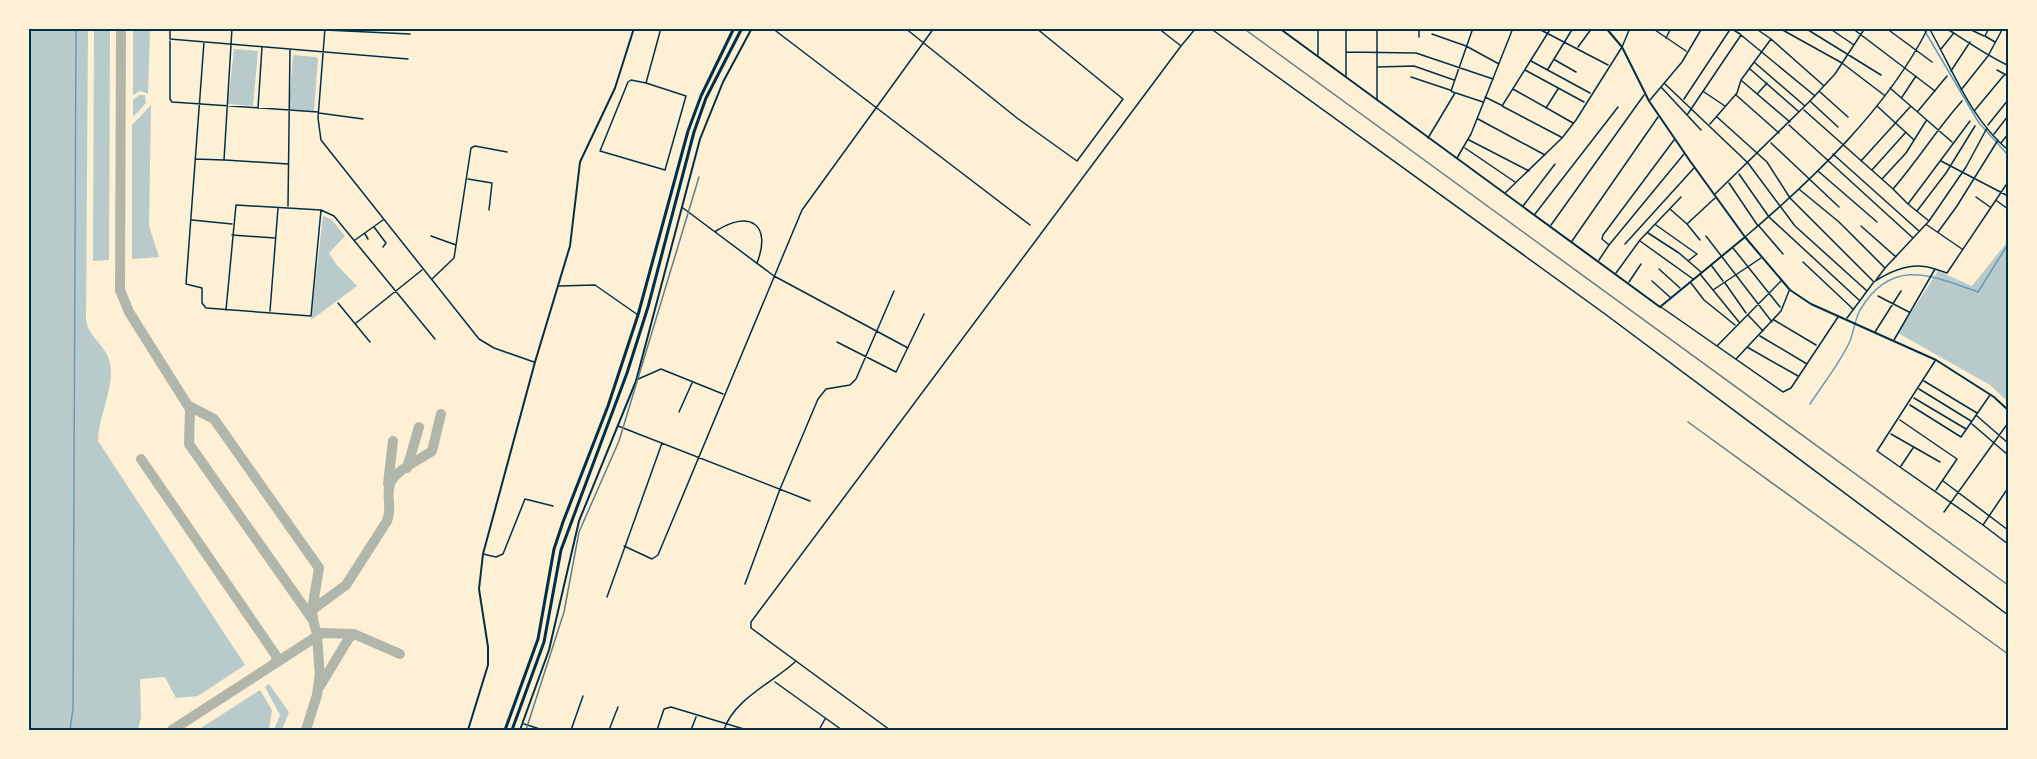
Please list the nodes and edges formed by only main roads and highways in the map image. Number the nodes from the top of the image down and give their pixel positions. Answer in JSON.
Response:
{"nodes":[{"id":1,"x":734,"y":28,"type":"edge"},
{"id":2,"x":742,"y":28,"type":"edge"},
{"id":3,"x":505,"y":730,"type":"edge"},
{"id":4,"x":512,"y":730,"type":"edge"}],
"edges":[{"from":1,"to":3,"type":"main road"},
{"from":2,"to":4,"type":"main road"}]}
